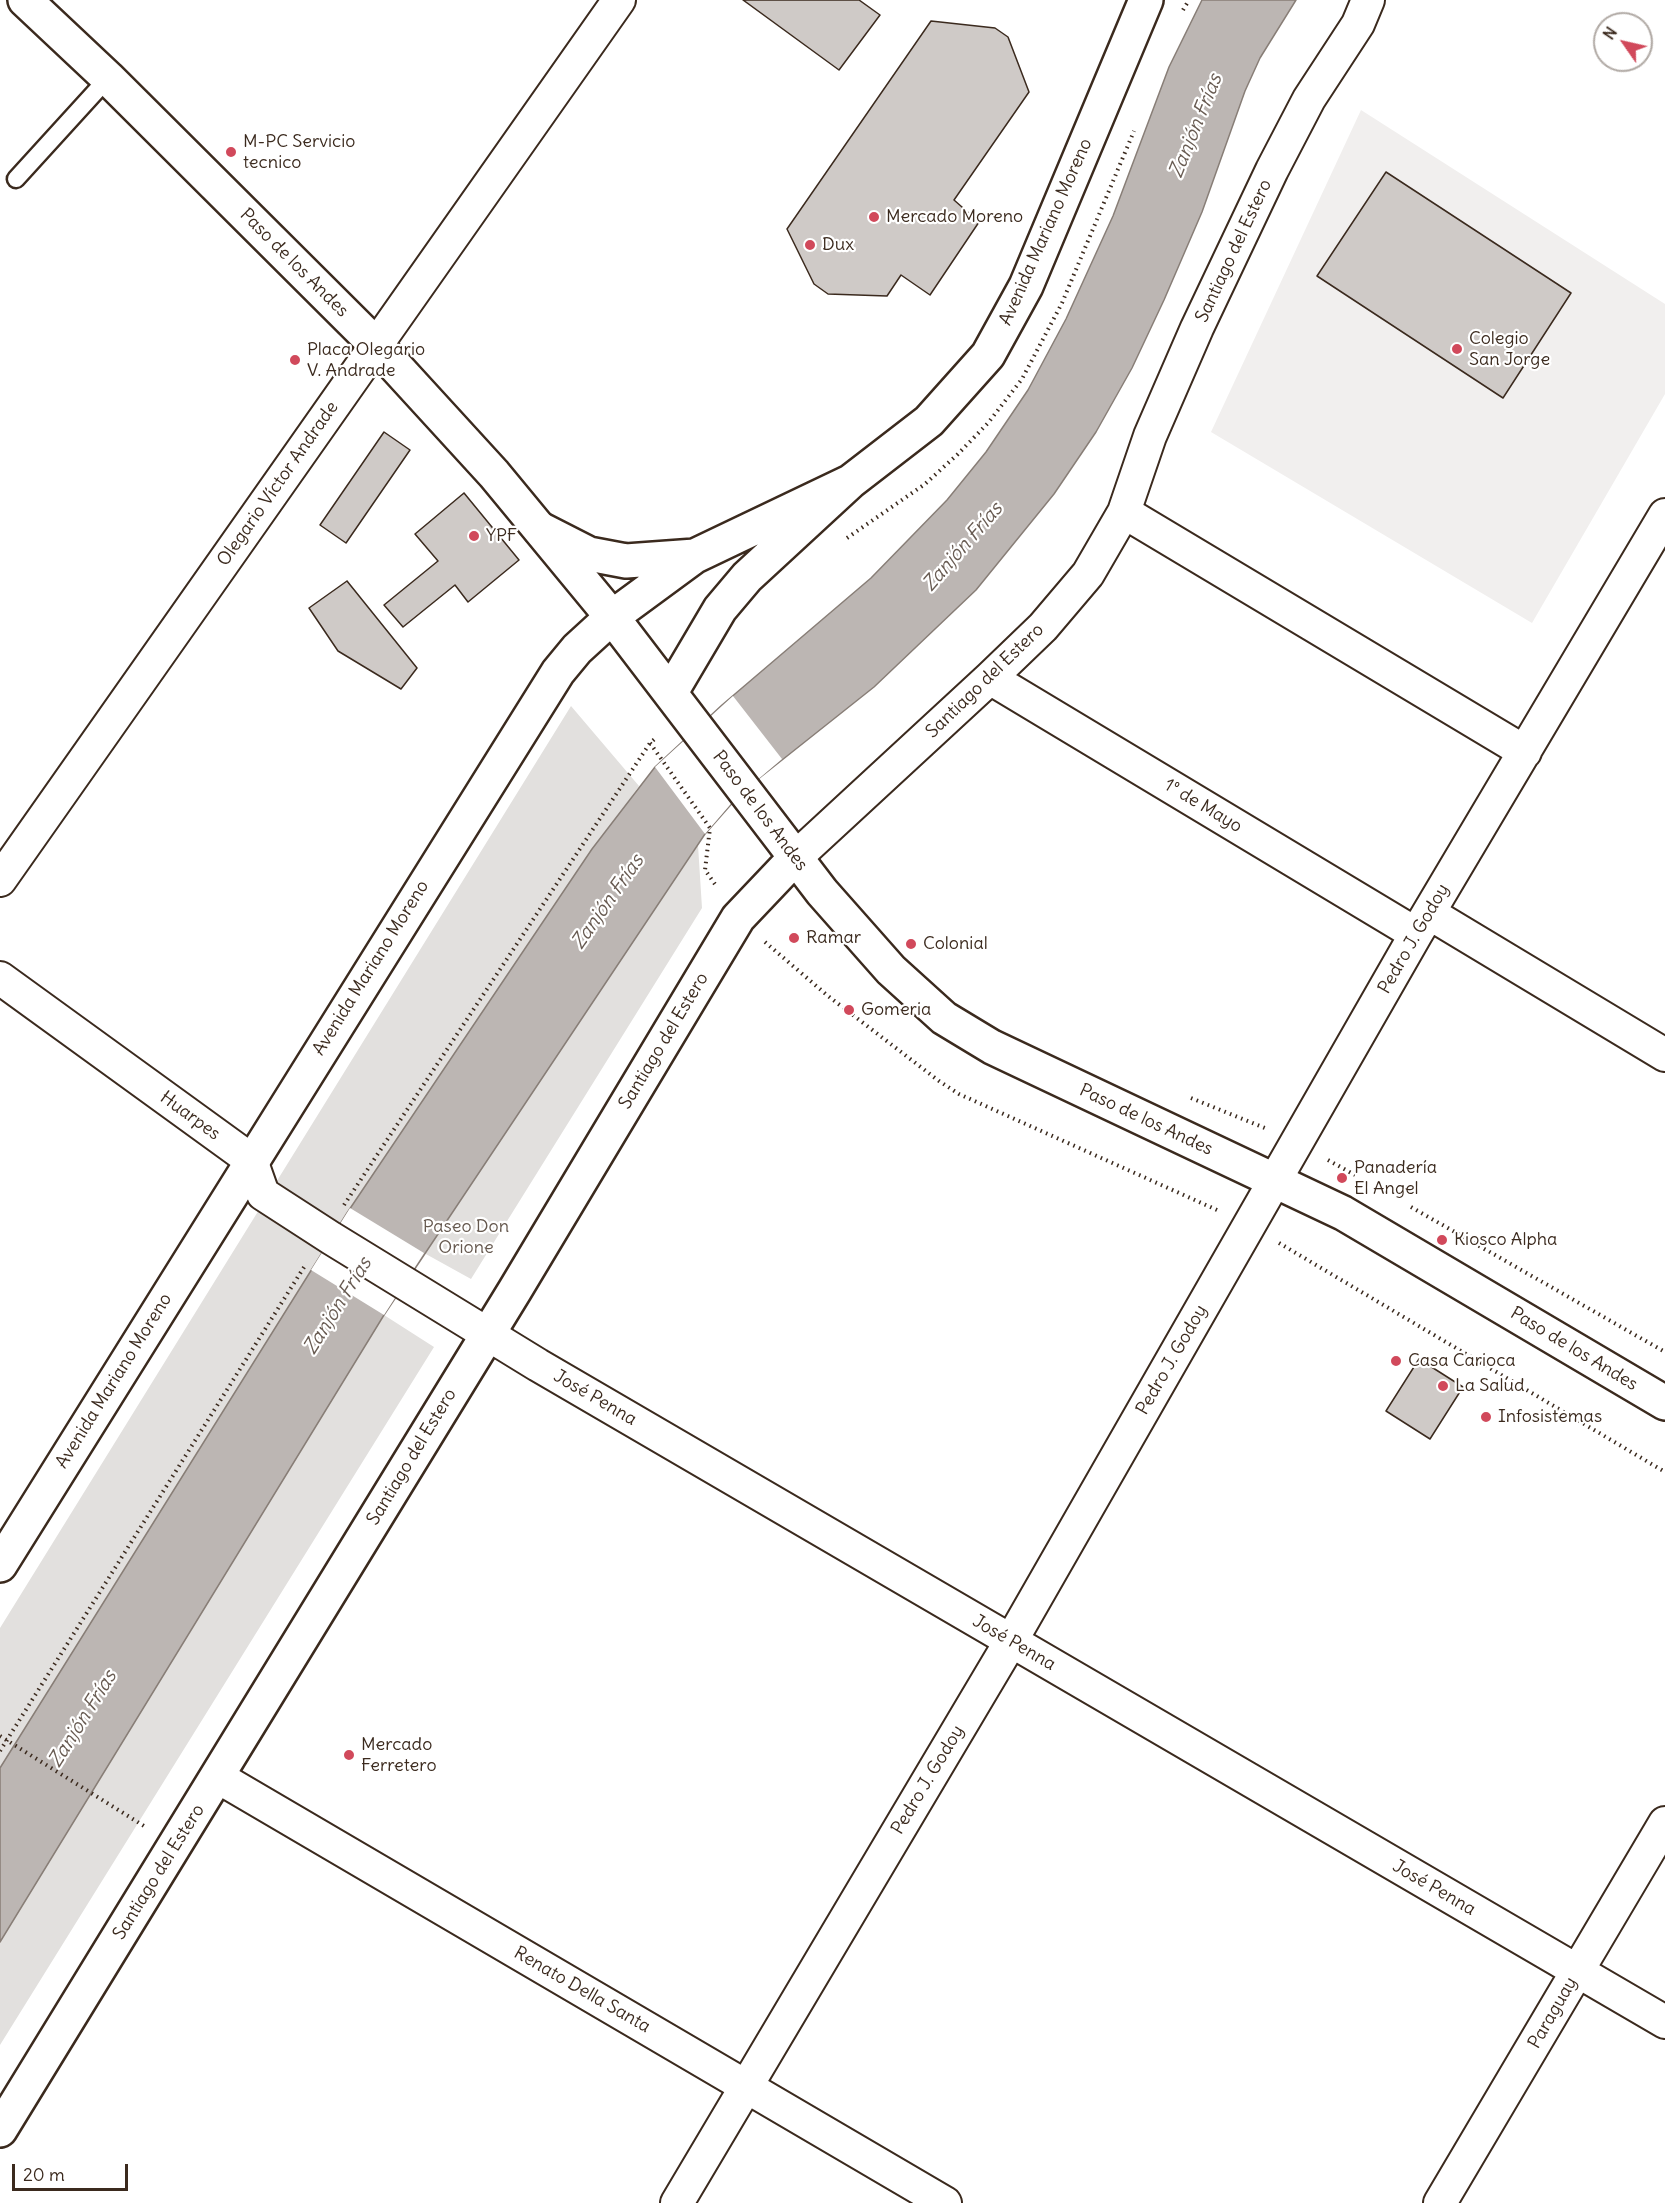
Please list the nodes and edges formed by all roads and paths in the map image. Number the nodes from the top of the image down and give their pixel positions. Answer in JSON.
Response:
{"nodes":[{"id":1,"x":26,"y":0,"type":"edge"},
{"id":2,"x":619,"y":0,"type":"edge"},
{"id":3,"x":1146,"y":0,"type":"edge"},
{"id":4,"x":1368,"y":0,"type":"edge"},
{"id":5,"x":108,"y":78,"type":"junction"},
{"id":6,"x":16,"y":179,"type":"dead end"},
{"id":7,"x":376,"y":345,"type":"junction"},
{"id":8,"x":850,"y":482,"type":"junction"},
{"id":9,"x":1124,"y":512,"type":"junction"},
{"id":10,"x":1665,"y":515,"type":"edge"},
{"id":11,"x":540,"y":529,"type":"junction"},
{"id":12,"x":695,"y":556,"type":"junction"},
{"id":13,"x":612,"y":617,"type":"junction"},
{"id":14,"x":990,"y":678,"type":"junction"},
{"id":15,"x":671,"y":692,"type":"junction"},
{"id":16,"x":650,"y":743,"type":"dead end"},
{"id":17,"x":1525,"y":752,"type":"junction"},
{"id":18,"x":794,"y":859,"type":"junction"},
{"id":19,"x":0,"y":880,"type":"edge"},
{"id":20,"x":738,"y":918,"type":"junction"},
{"id":21,"x":1423,"y":923,"type":"junction"},
{"id":22,"x":0,"y":978,"type":"edge"},
{"id":23,"x":1665,"y":1055,"type":"edge"},
{"id":24,"x":1186,"y":1096,"type":"dead end"},
{"id":25,"x":1297,"y":1142,"type":"junction"},
{"id":26,"x":251,"y":1160,"type":"junction"},
{"id":27,"x":1358,"y":1177,"type":"dead end"},
{"id":28,"x":1275,"y":1180,"type":"junction"},
{"id":29,"x":1409,"y":1206,"type":"dead end"},
{"id":30,"x":1250,"y":1225,"type":"junction"},
{"id":31,"x":487,"y":1333,"type":"junction"},
{"id":32,"x":1665,"y":1352,"type":"edge"},
{"id":33,"x":1665,"y":1403,"type":"edge"},
{"id":34,"x":1665,"y":1472,"type":"edge"},
{"id":35,"x":0,"y":1565,"type":"edge"},
{"id":36,"x":1011,"y":1641,"type":"junction"},
{"id":37,"x":0,"y":1736,"type":"edge"},
{"id":38,"x":218,"y":1777,"type":"junction"},
{"id":39,"x":1665,"y":1824,"type":"edge"},
{"id":40,"x":175,"y":1846,"type":"junction"},
{"id":41,"x":1578,"y":1971,"type":"junction"},
{"id":42,"x":1665,"y":2022,"type":"edge"},
{"id":43,"x":746,"y":2085,"type":"junction"},
{"id":44,"x":0,"y":2130,"type":"edge"},
{"id":45,"x":677,"y":2203,"type":"edge"},
{"id":46,"x":945,"y":2203,"type":"edge"},
{"id":47,"x":1440,"y":2203,"type":"edge"}],
"edges":[{"from":1,"to":5,"type":"main road","name":"Paso de los Andes"},
{"from":2,"to":7,"type":"street","name":"Olegario Víctor Andrade"},
{"from":3,"to":8,"type":"main road","name":"Avenida Mariano Moreno"},
{"from":4,"to":9,"type":"street","name":"Santiago del Estero"},
{"from":5,"to":6,"type":"lane"},
{"from":5,"to":7,"type":"main road","name":"Paso de los Andes"},
{"from":7,"to":11,"type":"main road","name":"Paso de los Andes"},
{"from":7,"to":19,"type":"street","name":"Olegario Víctor Andrade"},
{"from":8,"to":12,"type":"main road","name":"Avenida Mariano Moreno"},
{"from":8,"to":15,"type":"main road","name":"Avenida Mariano Moreno"},
{"from":9,"to":14,"type":"street","name":"Santiago del Estero"},
{"from":9,"to":17,"type":"street"},
{"from":10,"to":17,"type":"street","name":"Pedro J. Godoy"},
{"from":11,"to":12,"type":"main road"},
{"from":11,"to":13,"type":"main road","name":"Paso de los Andes"},
{"from":12,"to":13,"type":"main road","name":"Avenida Mariano Moreno"},
{"from":13,"to":15,"type":"main road","name":"Paso de los Andes"},
{"from":13,"to":26,"type":"main road","name":"Avenida Mariano Moreno"},
{"from":14,"to":18,"type":"street","name":"Santiago del Estero"},
{"from":14,"to":21,"type":"street","name":"1° de Mayo"},
{"from":15,"to":18,"type":"main road","name":"Paso de los Andes"},
{"from":16,"to":20,"type":"path"},
{"from":17,"to":21,"type":"street","name":"Pedro J. Godoy"},
{"from":18,"to":20,"type":"main road","name":"Santiago del Estero"},
{"from":18,"to":28,"type":"main road","name":"Paso de los Andes"},
{"from":20,"to":30,"type":"path"},
{"from":20,"to":31,"type":"main road","name":"Santiago del Estero"},
{"from":21,"to":23,"type":"street","name":"1° de Mayo"},
{"from":21,"to":25,"type":"street","name":"Pedro J. Godoy"},
{"from":22,"to":26,"type":"street","name":"Huarpes"},
{"from":24,"to":25,"type":"path"},
{"from":25,"to":27,"type":"path"},
{"from":25,"to":28,"type":"street","name":"Pedro J. Godoy"},
{"from":26,"to":31,"type":"street","name":"José Penna"},
{"from":26,"to":35,"type":"main road","name":"Avenida Mariano Moreno"},
{"from":28,"to":30,"type":"street","name":"Pedro J. Godoy"},
{"from":28,"to":33,"type":"main road","name":"Paso de los Andes"},
{"from":29,"to":32,"type":"path"},
{"from":30,"to":34,"type":"path"},
{"from":30,"to":36,"type":"street","name":"Pedro J. Godoy"},
{"from":31,"to":36,"type":"street","name":"José Penna"},
{"from":31,"to":38,"type":"main road","name":"Santiago del Estero"},
{"from":36,"to":41,"type":"street","name":"José Penna"},
{"from":36,"to":43,"type":"street","name":"Pedro J. Godoy"},
{"from":37,"to":40,"type":"path"},
{"from":38,"to":40,"type":"main road","name":"Santiago del Estero"},
{"from":38,"to":43,"type":"street","name":"Renato Della Santa"},
{"from":39,"to":41,"type":"street","name":"Paraguay"},
{"from":40,"to":44,"type":"main road","name":"Santiago del Estero"},
{"from":41,"to":42,"type":"street","name":"José Penna"},
{"from":41,"to":47,"type":"street","name":"Paraguay"},
{"from":43,"to":45,"type":"street","name":"Pedro J. Godoy"},
{"from":43,"to":46,"type":"street","name":"Renato Della Santa"}]}
